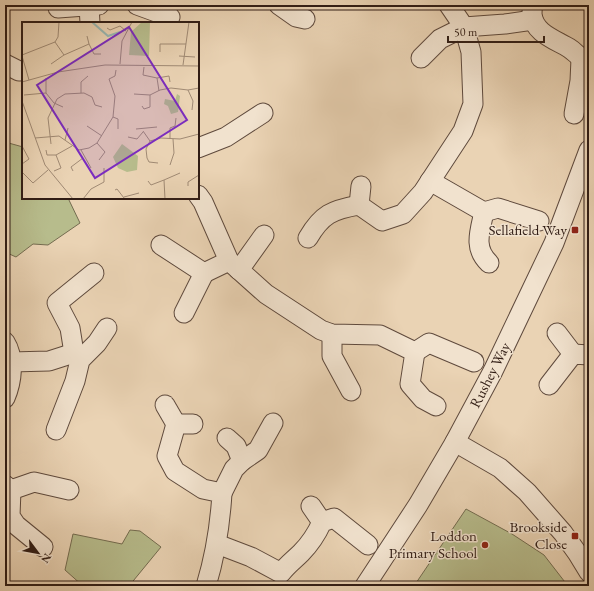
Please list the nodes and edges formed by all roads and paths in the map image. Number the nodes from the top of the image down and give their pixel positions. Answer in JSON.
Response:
{"nodes":[{"id":1,"x":137,"y":5,"type":"edge"},
{"id":2,"x":279,"y":5,"type":"edge"},
{"id":3,"x":449,"y":5,"type":"edge"},
{"id":4,"x":58,"y":8,"type":"dead end"},
{"id":5,"x":93,"y":11,"type":"edge"},
{"id":6,"x":533,"y":12,"type":"edge"},
{"id":7,"x":172,"y":15,"type":"edge"},
{"id":8,"x":305,"y":19,"type":"dead end"},
{"id":9,"x":464,"y":27,"type":"junction"},
{"id":10,"x":421,"y":58,"type":"dead end"},
{"id":11,"x":585,"y":60,"type":"edge"},
{"id":12,"x":262,"y":113,"type":"dead end"},
{"id":13,"x":574,"y":114,"type":"dead end"},
{"id":14,"x":199,"y":148,"type":"edge"},
{"id":15,"x":589,"y":150,"type":"edge"},
{"id":16,"x":430,"y":181,"type":"junction"},
{"id":17,"x":360,"y":186,"type":"dead end"},
{"id":18,"x":199,"y":196,"type":"edge"},
{"id":19,"x":359,"y":205,"type":"junction"},
{"id":20,"x":484,"y":212,"type":"junction"},
{"id":21,"x":539,"y":221,"type":"dead end"},
{"id":22,"x":264,"y":235,"type":"dead end"},
{"id":23,"x":308,"y":238,"type":"dead end"},
{"id":24,"x":161,"y":245,"type":"dead end"},
{"id":25,"x":489,"y":263,"type":"dead end"},
{"id":26,"x":234,"y":265,"type":"junction"},
{"id":27,"x":94,"y":273,"type":"dead end"},
{"id":28,"x":204,"y":273,"type":"junction"},
{"id":29,"x":184,"y":313,"type":"dead end"},
{"id":30,"x":107,"y":328,"type":"dead end"},
{"id":31,"x":557,"y":333,"type":"dead end"},
{"id":32,"x":332,"y":334,"type":"junction"},
{"id":33,"x":5,"y":342,"type":"edge"},
{"id":34,"x":415,"y":352,"type":"junction"},
{"id":35,"x":581,"y":354,"type":"edge"},
{"id":36,"x":82,"y":359,"type":"junction"},
{"id":37,"x":11,"y":362,"type":"junction"},
{"id":38,"x":474,"y":362,"type":"dead end"},
{"id":39,"x":549,"y":385,"type":"dead end"},
{"id":40,"x":351,"y":391,"type":"dead end"},
{"id":41,"x":5,"y":398,"type":"edge"},
{"id":42,"x":165,"y":405,"type":"dead end"},
{"id":43,"x":436,"y":406,"type":"dead end"},
{"id":44,"x":273,"y":423,"type":"dead end"},
{"id":45,"x":56,"y":430,"type":"dead end"},
{"id":46,"x":227,"y":438,"type":"dead end"},
{"id":47,"x":455,"y":442,"type":"junction"},
{"id":48,"x":242,"y":461,"type":"junction"},
{"id":49,"x":8,"y":488,"type":"edge"},
{"id":50,"x":69,"y":490,"type":"dead end"},
{"id":51,"x":222,"y":493,"type":"junction"},
{"id":52,"x":311,"y":506,"type":"dead end"},
{"id":53,"x":322,"y":522,"type":"junction"},
{"id":54,"x":217,"y":544,"type":"junction"},
{"id":55,"x":368,"y":545,"type":"dead end"},
{"id":56,"x":43,"y":547,"type":"dead end"},
{"id":57,"x":588,"y":569,"type":"edge"},
{"id":58,"x":278,"y":579,"type":"edge"},
{"id":59,"x":206,"y":586,"type":"edge"},
{"id":60,"x":366,"y":586,"type":"edge"}],
"edges":[{"from":1,"to":7,"type":"street"},
{"from":2,"to":8,"type":"street"},
{"from":3,"to":9,"type":"street"},
{"from":4,"to":5,"type":"street"},
{"from":6,"to":9,"type":"street"},
{"from":6,"to":11,"type":"street"},
{"from":9,"to":10,"type":"street"},
{"from":9,"to":16,"type":"street"},
{"from":11,"to":13,"type":"street"},
{"from":12,"to":14,"type":"street"},
{"from":15,"to":47,"type":"street","name":"Rushey Way"},
{"from":16,"to":19,"type":"street"},
{"from":16,"to":20,"type":"street"},
{"from":17,"to":19,"type":"street"},
{"from":18,"to":26,"type":"street"},
{"from":19,"to":23,"type":"street"},
{"from":20,"to":21,"type":"street"},
{"from":20,"to":25,"type":"street"},
{"from":22,"to":26,"type":"street"},
{"from":24,"to":28,"type":"street"},
{"from":26,"to":28,"type":"street"},
{"from":26,"to":32,"type":"street"},
{"from":27,"to":36,"type":"street"},
{"from":28,"to":29,"type":"street"},
{"from":30,"to":36,"type":"street"},
{"from":31,"to":35,"type":"street"},
{"from":32,"to":34,"type":"street"},
{"from":32,"to":40,"type":"street"},
{"from":33,"to":37,"type":"street"},
{"from":34,"to":38,"type":"street"},
{"from":34,"to":43,"type":"street"},
{"from":35,"to":39,"type":"street"},
{"from":36,"to":37,"type":"street"},
{"from":36,"to":45,"type":"street"},
{"from":37,"to":41,"type":"street"},
{"from":42,"to":51,"type":"street"},
{"from":44,"to":48,"type":"street"},
{"from":46,"to":48,"type":"street"},
{"from":47,"to":57,"type":"street"},
{"from":47,"to":60,"type":"street","name":"Rushey Way"},
{"from":48,"to":51,"type":"street"},
{"from":49,"to":50,"type":"street"},
{"from":49,"to":56,"type":"street"},
{"from":51,"to":54,"type":"street"},
{"from":52,"to":53,"type":"street"},
{"from":53,"to":55,"type":"street"},
{"from":53,"to":58,"type":"street"},
{"from":54,"to":58,"type":"street"},
{"from":54,"to":59,"type":"street"}]}
